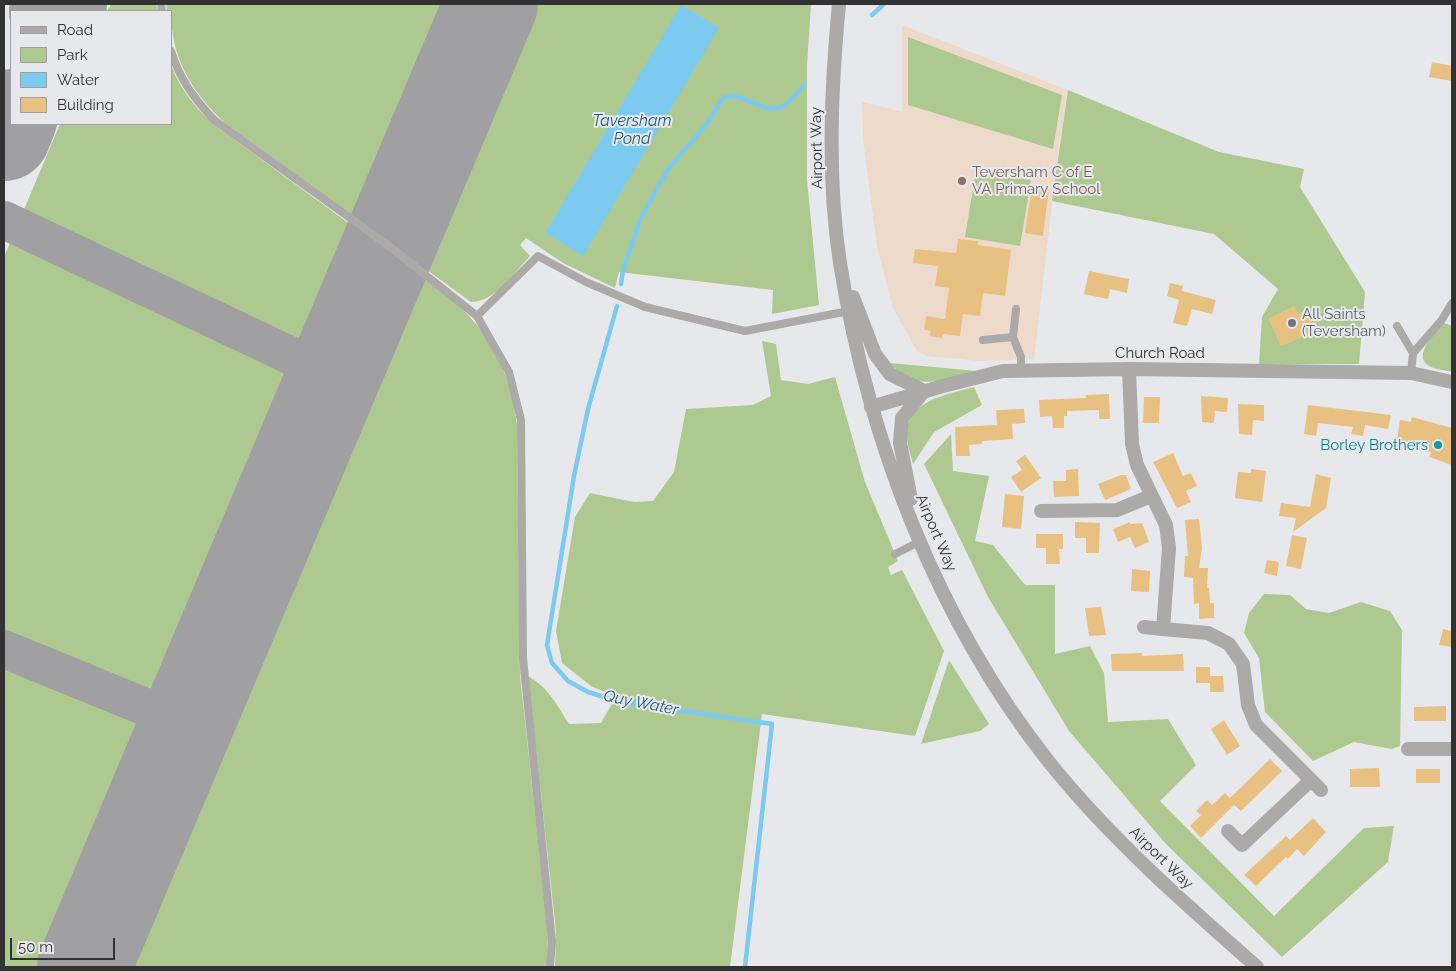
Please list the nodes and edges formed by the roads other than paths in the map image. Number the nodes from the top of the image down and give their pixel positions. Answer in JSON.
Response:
{"nodes":[{"id":1,"x":839,"y":4,"type":"edge"},
{"id":2,"x":172,"y":54,"type":"edge"},
{"id":3,"x":840,"y":261,"type":"junction"},
{"id":4,"x":1452,"y":303,"type":"edge"},
{"id":5,"x":1016,"y":309,"type":"dead end"},
{"id":6,"x":850,"y":311,"type":"junction"},
{"id":7,"x":477,"y":316,"type":"junction"},
{"id":8,"x":1397,"y":326,"type":"dead end"},
{"id":9,"x":1013,"y":336,"type":"junction"},
{"id":10,"x":983,"y":340,"type":"dead end"},
{"id":11,"x":1413,"y":353,"type":"junction"},
{"id":12,"x":1129,"y":369,"type":"junction"},
{"id":13,"x":1022,"y":371,"type":"junction"},
{"id":14,"x":1411,"y":373,"type":"junction"},
{"id":15,"x":1452,"y":382,"type":"edge"},
{"id":16,"x":924,"y":391,"type":"junction"},
{"id":17,"x":871,"y":407,"type":"junction"},
{"id":18,"x":1151,"y":496,"type":"junction"},
{"id":19,"x":1041,"y":511,"type":"dead end"},
{"id":20,"x":919,"y":542,"type":"junction"},
{"id":21,"x":895,"y":554,"type":"dead end"},
{"id":22,"x":1144,"y":627,"type":"dead end"},
{"id":23,"x":1163,"y":629,"type":"junction"},
{"id":24,"x":1408,"y":749,"type":"dead end"},
{"id":25,"x":1452,"y":749,"type":"edge"},
{"id":26,"x":1311,"y":780,"type":"junction"},
{"id":27,"x":1321,"y":790,"type":"dead end"},
{"id":28,"x":1228,"y":831,"type":"dead end"},
{"id":29,"x":550,"y":967,"type":"edge"},
{"id":30,"x":1257,"y":967,"type":"edge"}],
"edges":[{"from":1,"to":3,"type":"street","name":"Airport Way"},
{"from":2,"to":7,"type":"lane"},
{"from":3,"to":6,"type":"street","name":"Airport Way"},
{"from":3,"to":16,"type":"street"},
{"from":4,"to":11,"type":"lane"},
{"from":5,"to":9,"type":"lane"},
{"from":6,"to":7,"type":"lane"},
{"from":6,"to":17,"type":"street","name":"Airport Way"},
{"from":7,"to":29,"type":"lane"},
{"from":8,"to":11,"type":"lane"},
{"from":9,"to":10,"type":"lane"},
{"from":9,"to":13,"type":"lane"},
{"from":11,"to":14,"type":"lane"},
{"from":12,"to":13,"type":"street","name":"Church Road"},
{"from":12,"to":14,"type":"street","name":"Church Road"},
{"from":12,"to":18,"type":"street"},
{"from":13,"to":16,"type":"street","name":"Church Road"},
{"from":14,"to":15,"type":"street","name":"Church Road"},
{"from":16,"to":17,"type":"street","name":"Church Road"},
{"from":16,"to":20,"type":"street"},
{"from":17,"to":20,"type":"street","name":"Airport Way"},
{"from":18,"to":19,"type":"street"},
{"from":18,"to":23,"type":"street"},
{"from":20,"to":21,"type":"lane"},
{"from":20,"to":30,"type":"street","name":"Airport Way"},
{"from":22,"to":23,"type":"street"},
{"from":23,"to":26,"type":"street"},
{"from":24,"to":25,"type":"street"},
{"from":26,"to":27,"type":"street"},
{"from":26,"to":28,"type":"street"}]}
